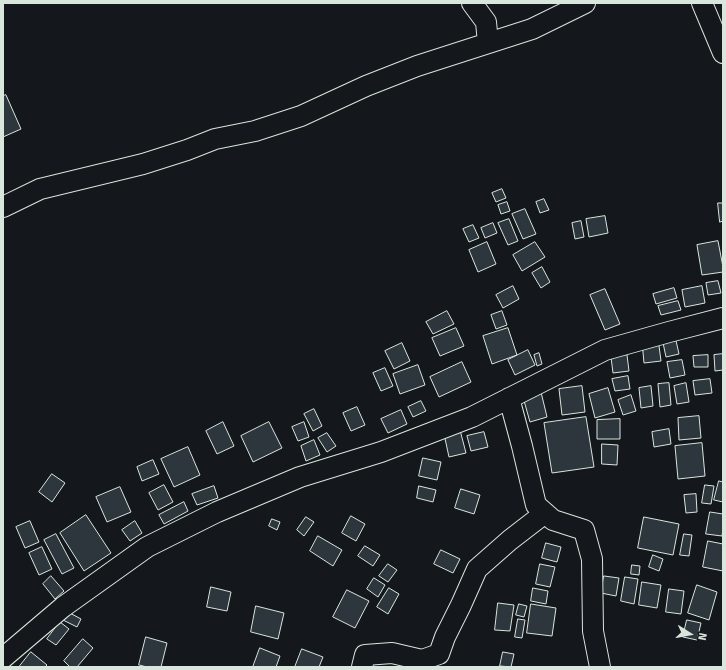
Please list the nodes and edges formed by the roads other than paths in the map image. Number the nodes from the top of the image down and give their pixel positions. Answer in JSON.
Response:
{"nodes":[{"id":1,"x":472,"y":3,"type":"edge"},
{"id":2,"x":585,"y":3,"type":"edge"},
{"id":3,"x":702,"y":3,"type":"edge"},
{"id":4,"x":488,"y":43,"type":"junction"},
{"id":5,"x":723,"y":53,"type":"edge"},
{"id":6,"x":3,"y":207,"type":"edge"},
{"id":7,"x":723,"y":318,"type":"edge"},
{"id":8,"x":509,"y":398,"type":"junction"},
{"id":9,"x":545,"y":513,"type":"junction"},
{"id":10,"x":3,"y":658,"type":"edge"},
{"id":11,"x":362,"y":667,"type":"edge"},
{"id":12,"x":600,"y":667,"type":"edge"}],
"edges":[{"from":1,"to":4,"type":"street"},
{"from":2,"to":4,"type":"street"},
{"from":3,"to":5,"type":"street"},
{"from":4,"to":6,"type":"street"},
{"from":7,"to":8,"type":"street"},
{"from":8,"to":9,"type":"street"},
{"from":8,"to":10,"type":"street"},
{"from":9,"to":11,"type":"street"},
{"from":9,"to":12,"type":"street"}]}
